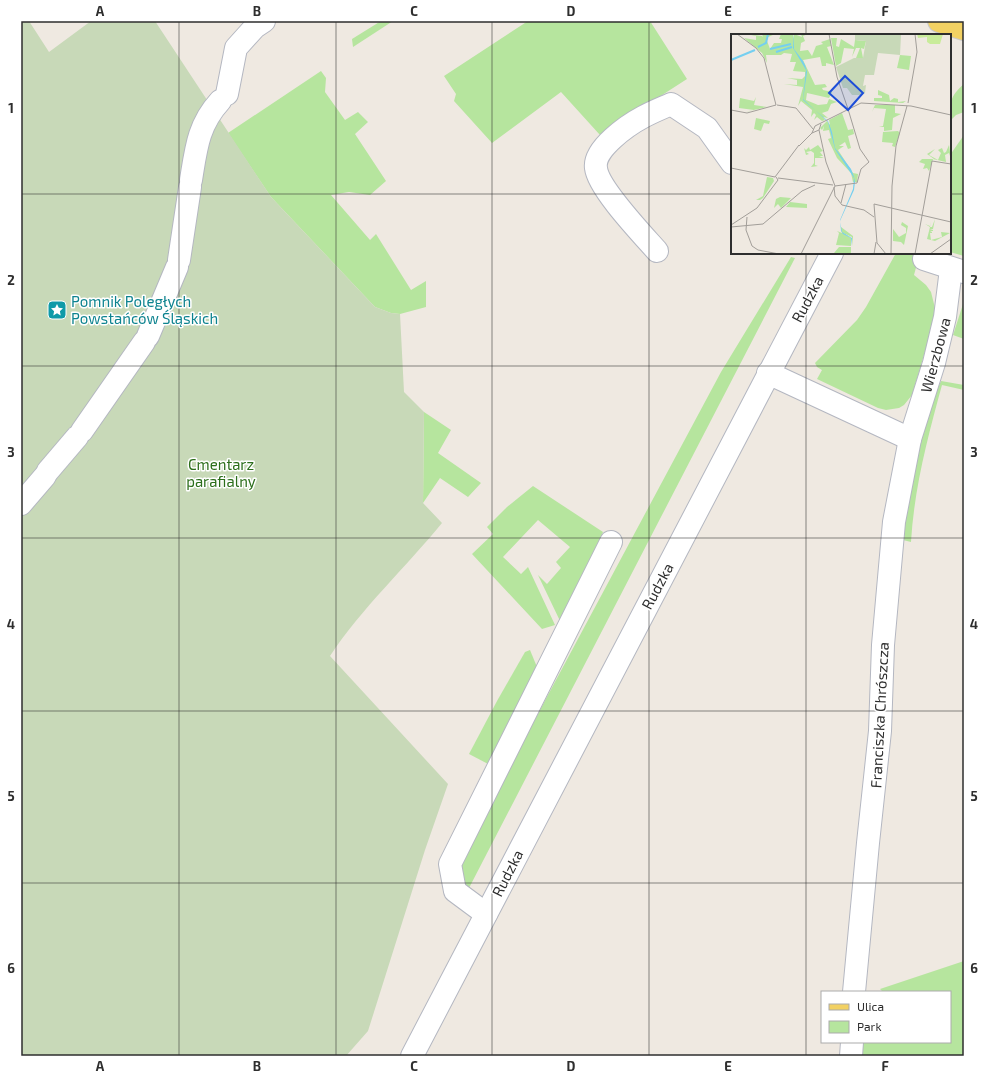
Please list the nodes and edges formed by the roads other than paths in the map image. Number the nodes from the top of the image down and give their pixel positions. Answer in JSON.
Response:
{"nodes":[{"id":1,"x":260,"y":24,"type":"edge"},
{"id":2,"x":731,"y":162,"type":"edge"},
{"id":3,"x":657,"y":251,"type":"dead end"},
{"id":4,"x":826,"y":255,"type":"edge"},
{"id":5,"x":924,"y":259,"type":"dead end"},
{"id":6,"x":958,"y":271,"type":"edge"},
{"id":7,"x":768,"y":373,"type":"junction"},
{"id":8,"x":910,"y":439,"type":"junction"},
{"id":9,"x":21,"y":504,"type":"edge"},
{"id":10,"x":612,"y":542,"type":"dead end"},
{"id":11,"x":486,"y":914,"type":"junction"},
{"id":12,"x":854,"y":991,"type":"edge"},
{"id":13,"x":852,"y":1043,"type":"edge"},
{"id":14,"x":412,"y":1056,"type":"edge"},
{"id":15,"x":851,"y":1056,"type":"edge"}],
"edges":[{"from":1,"to":9,"type":"street"},
{"from":2,"to":3,"type":"street"},
{"from":4,"to":7,"type":"street","name":"Rudzka"},
{"from":5,"to":6,"type":"street","name":"Wierzbowa"},
{"from":6,"to":8,"type":"street","name":"Wierzbowa"},
{"from":7,"to":8,"type":"street"},
{"from":7,"to":11,"type":"street","name":"Rudzka"},
{"from":8,"to":12,"type":"street","name":"Franciszka Chrószcza"},
{"from":10,"to":11,"type":"street","name":"Rudzka"},
{"from":11,"to":14,"type":"street","name":"Rudzka"},
{"from":13,"to":15,"type":"street"}]}
